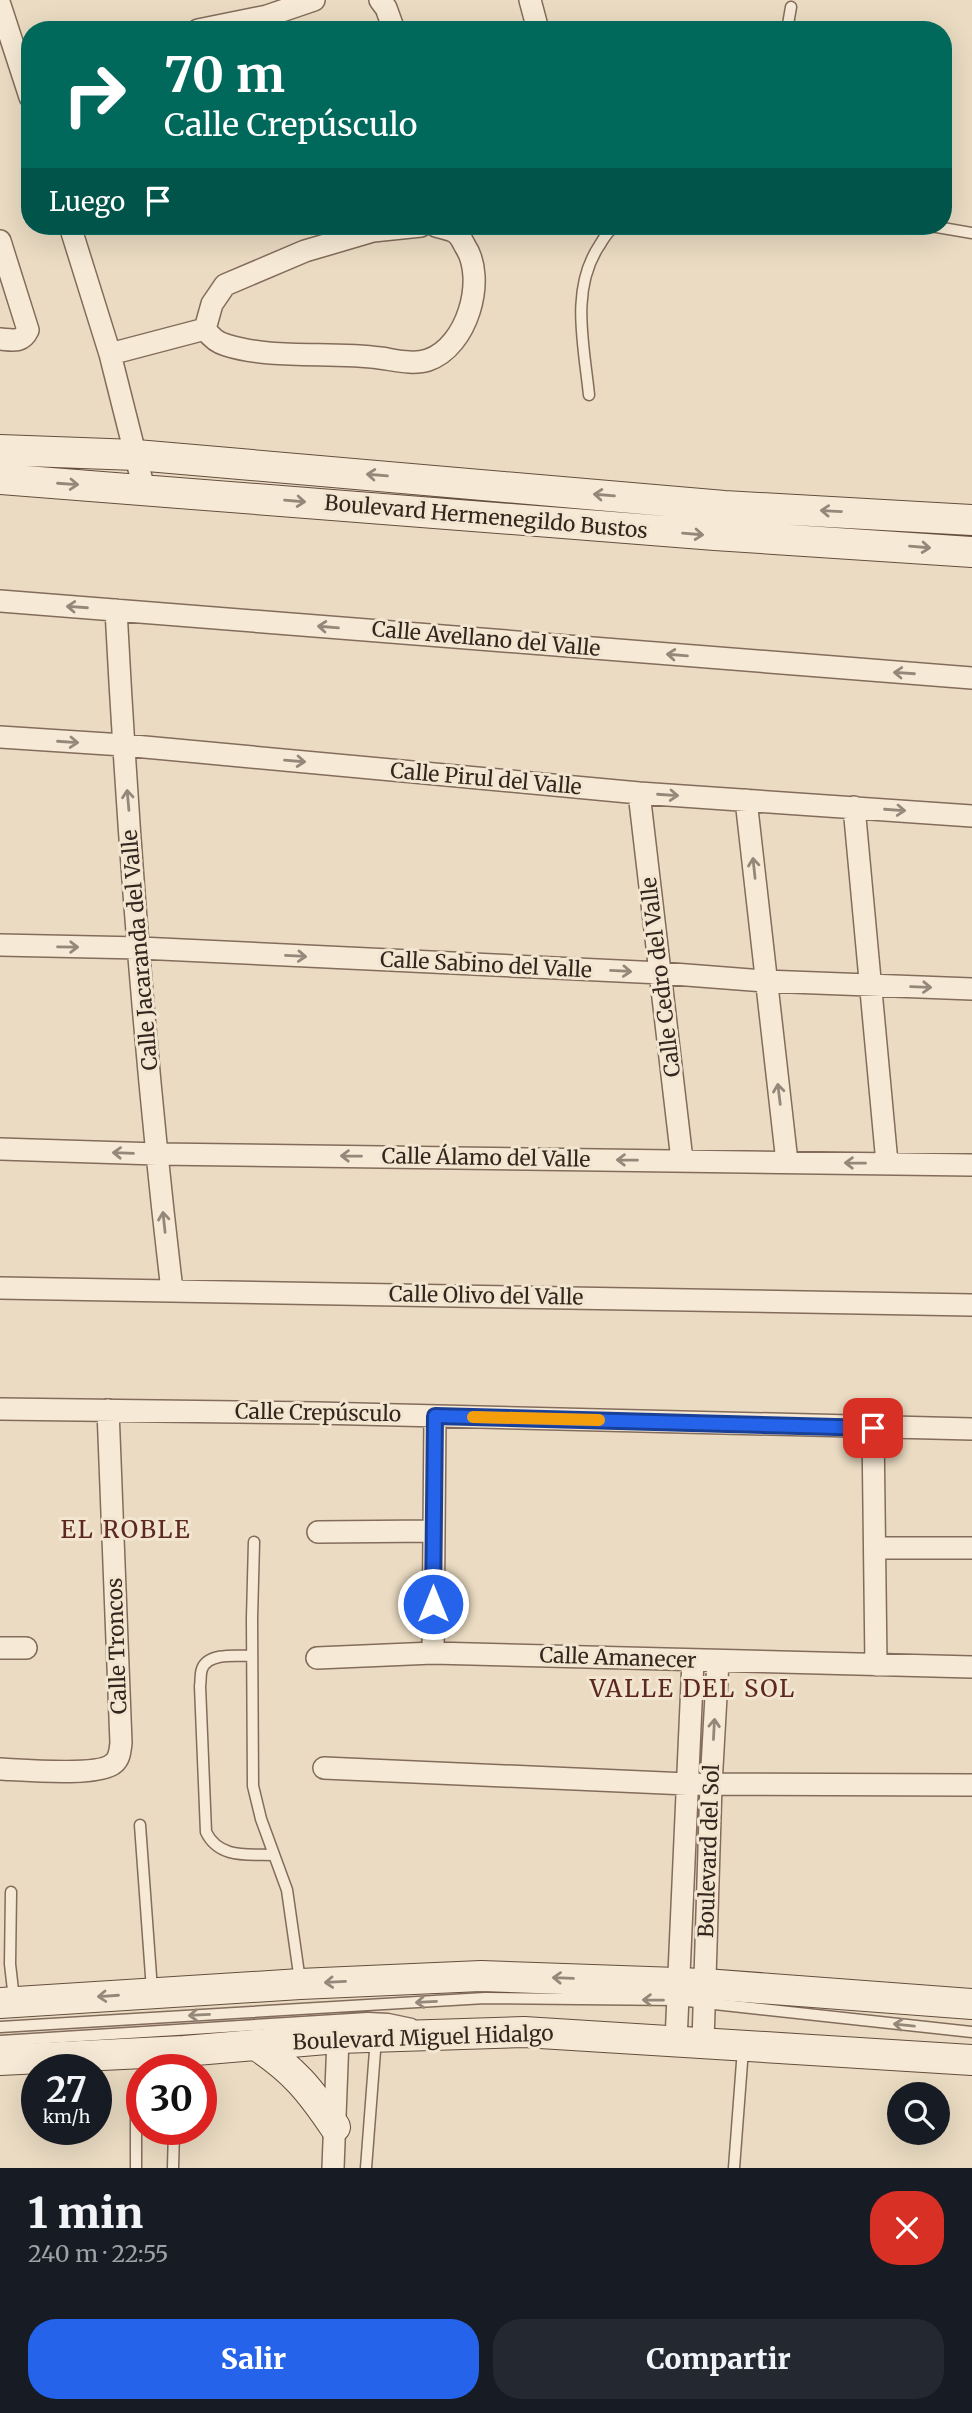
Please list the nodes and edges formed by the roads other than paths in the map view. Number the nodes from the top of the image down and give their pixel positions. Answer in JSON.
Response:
{"nodes":[{"id":1,"x":314,"y":0,"type":"edge"},
{"id":2,"x":380,"y":0,"type":"edge"},
{"id":3,"x":530,"y":0,"type":"edge"},
{"id":4,"x":0,"y":5,"type":"edge"},
{"id":5,"x":791,"y":7,"type":"dead end"},
{"id":6,"x":242,"y":21,"type":"edge"},
{"id":7,"x":391,"y":21,"type":"edge"},
{"id":8,"x":536,"y":21,"type":"edge"},
{"id":9,"x":789,"y":21,"type":"edge"},
{"id":10,"x":21,"y":69,"type":"edge"},
{"id":11,"x":952,"y":230,"type":"edge"},
{"id":12,"x":972,"y":233,"type":"edge"},
{"id":13,"x":73,"y":235,"type":"edge"},
{"id":14,"x":359,"y":235,"type":"edge"},
{"id":15,"x":457,"y":235,"type":"edge"},
{"id":16,"x":606,"y":235,"type":"edge"},
{"id":17,"x":0,"y":241,"type":"edge"},
{"id":18,"x":205,"y":329,"type":"junction"},
{"id":19,"x":0,"y":339,"type":"edge"},
{"id":20,"x":110,"y":354,"type":"junction"},
{"id":21,"x":589,"y":395,"type":"dead end"},
{"id":22,"x":0,"y":450,"type":"edge"},
{"id":23,"x":136,"y":456,"type":"junction"},
{"id":24,"x":0,"y":479,"type":"edge"},
{"id":25,"x":144,"y":489,"type":"junction"},
{"id":26,"x":972,"y":520,"type":"edge"},
{"id":27,"x":972,"y":552,"type":"edge"},
{"id":28,"x":0,"y":601,"type":"edge"},
{"id":29,"x":116,"y":610,"type":"junction"},
{"id":30,"x":972,"y":678,"type":"edge"},
{"id":31,"x":0,"y":737,"type":"edge"},
{"id":32,"x":123,"y":745,"type":"junction"},
{"id":33,"x":639,"y":793,"type":"junction"},
{"id":34,"x":746,"y":800,"type":"junction"},
{"id":35,"x":854,"y":807,"type":"junction"},
{"id":36,"x":972,"y":816,"type":"edge"},
{"id":37,"x":0,"y":945,"type":"edge"},
{"id":38,"x":140,"y":948,"type":"junction"},
{"id":39,"x":661,"y":973,"type":"junction"},
{"id":40,"x":765,"y":981,"type":"junction"},
{"id":41,"x":870,"y":984,"type":"junction"},
{"id":42,"x":972,"y":989,"type":"edge"},
{"id":43,"x":0,"y":1150,"type":"edge"},
{"id":44,"x":158,"y":1154,"type":"junction"},
{"id":45,"x":682,"y":1160,"type":"junction"},
{"id":46,"x":787,"y":1162,"type":"junction"},
{"id":47,"x":887,"y":1163,"type":"junction"},
{"id":48,"x":972,"y":1165,"type":"edge"},
{"id":49,"x":0,"y":1288,"type":"edge"},
{"id":50,"x":172,"y":1290,"type":"junction"},
{"id":51,"x":972,"y":1305,"type":"edge"},
{"id":52,"x":0,"y":1409,"type":"edge"},
{"id":53,"x":108,"y":1410,"type":"junction"},
{"id":54,"x":435,"y":1416,"type":"junction"},
{"id":55,"x":873,"y":1428,"type":"junction"},
{"id":56,"x":972,"y":1429,"type":"edge"},
{"id":57,"x":432,"y":1531,"type":"junction"},
{"id":58,"x":318,"y":1532,"type":"dead end"},
{"id":59,"x":254,"y":1542,"type":"dead end"},
{"id":60,"x":875,"y":1548,"type":"junction"},
{"id":61,"x":972,"y":1548,"type":"edge"},
{"id":62,"x":0,"y":1648,"type":"edge"},
{"id":63,"x":26,"y":1648,"type":"dead end"},
{"id":64,"x":433,"y":1653,"type":"junction"},
{"id":65,"x":252,"y":1656,"type":"junction"},
{"id":66,"x":317,"y":1658,"type":"dead end"},
{"id":67,"x":693,"y":1660,"type":"junction"},
{"id":68,"x":718,"y":1661,"type":"junction"},
{"id":69,"x":877,"y":1665,"type":"junction"},
{"id":70,"x":972,"y":1667,"type":"edge"},
{"id":71,"x":324,"y":1768,"type":"dead end"},
{"id":72,"x":0,"y":1769,"type":"edge"},
{"id":73,"x":687,"y":1784,"type":"junction"},
{"id":74,"x":711,"y":1784,"type":"junction"},
{"id":75,"x":972,"y":1785,"type":"edge"},
{"id":76,"x":140,"y":1825,"type":"dead end"},
{"id":77,"x":274,"y":1855,"type":"junction"},
{"id":78,"x":11,"y":1892,"type":"dead end"},
{"id":79,"x":300,"y":1984,"type":"junction"},
{"id":80,"x":692,"y":1992,"type":"junction"},
{"id":81,"x":152,"y":1993,"type":"junction"},
{"id":82,"x":972,"y":2004,"type":"edge"},
{"id":83,"x":5,"y":2010,"type":"edge"},
{"id":84,"x":972,"y":2032,"type":"edge"},
{"id":85,"x":443,"y":2036,"type":"junction"},
{"id":86,"x":700,"y":2036,"type":"junction"},
{"id":87,"x":338,"y":2038,"type":"junction"},
{"id":88,"x":376,"y":2038,"type":"junction"},
{"id":89,"x":0,"y":2041,"type":"edge"},
{"id":90,"x":256,"y":2045,"type":"junction"},
{"id":91,"x":743,"y":2045,"type":"junction"},
{"id":92,"x":972,"y":2048,"type":"edge"},
{"id":93,"x":961,"y":2053,"type":"edge"},
{"id":94,"x":0,"y":2060,"type":"edge"},
{"id":95,"x":335,"y":2127,"type":"junction"},
{"id":96,"x":136,"y":2145,"type":"edge"},
{"id":97,"x":174,"y":2145,"type":"edge"},
{"id":98,"x":136,"y":2168,"type":"edge"},
{"id":99,"x":173,"y":2168,"type":"edge"},
{"id":100,"x":333,"y":2168,"type":"edge"},
{"id":101,"x":366,"y":2168,"type":"edge"},
{"id":102,"x":734,"y":2168,"type":"edge"}],
"edges":[{"from":1,"to":6,"type":"street"},
{"from":2,"to":7,"type":"street"},
{"from":3,"to":8,"type":"street"},
{"from":4,"to":10,"type":"street"},
{"from":5,"to":9,"type":"lane"},
{"from":11,"to":12,"type":"lane"},
{"from":13,"to":20,"type":"street"},
{"from":14,"to":18,"type":"street"},
{"from":15,"to":18,"type":"street"},
{"from":16,"to":21,"type":"lane"},
{"from":17,"to":19,"type":"street"},
{"from":18,"to":20,"type":"street"},
{"from":20,"to":23,"type":"street"},
{"from":22,"to":23,"type":"main road","name":"Boulevard Hermenegildo Bustos"},
{"from":23,"to":25,"type":"street"},
{"from":26,"to":23,"type":"main road","name":"Boulevard Hermenegildo Bustos","one_way":true},
{"from":24,"to":25,"type":"main road","name":"Boulevard Hermenegildo Bustos","one_way":true},
{"from":25,"to":27,"type":"main road","name":"Boulevard Hermenegildo Bustos","one_way":true},
{"from":29,"to":28,"type":"street","name":"Calle Avellano del Valle","one_way":true},
{"from":30,"to":29,"type":"street","name":"Calle Avellano del Valle","one_way":true},
{"from":29,"to":32,"type":"street","name":"Calle Jacaranda del Valle"},
{"from":31,"to":32,"type":"street","name":"Calle Pirul del Valle","one_way":true},
{"from":32,"to":33,"type":"street","name":"Calle Pirul del Valle","one_way":true},
{"from":38,"to":32,"type":"street","name":"Calle Jacaranda del Valle","one_way":true},
{"from":33,"to":34,"type":"street","name":"Calle Pirul del Valle","one_way":true},
{"from":33,"to":39,"type":"street","name":"Calle Cedro del Valle"},
{"from":34,"to":35,"type":"street","name":"Calle Pirul del Valle"},
{"from":40,"to":34,"type":"street","one_way":true},
{"from":35,"to":36,"type":"street","name":"Calle Pirul del Valle","one_way":true},
{"from":35,"to":41,"type":"street"},
{"from":37,"to":38,"type":"street","name":"Calle Sabino del Valle","one_way":true},
{"from":38,"to":39,"type":"street","name":"Calle Sabino del Valle","one_way":true},
{"from":38,"to":44,"type":"street","name":"Calle Jacaranda del Valle"},
{"from":39,"to":40,"type":"street","name":"Calle Sabino del Valle"},
{"from":39,"to":45,"type":"street","name":"Calle Cedro del Valle"},
{"from":40,"to":41,"type":"street","name":"Calle Sabino del Valle"},
{"from":46,"to":40,"type":"street","one_way":true},
{"from":41,"to":42,"type":"street","name":"Calle Sabino del Valle","one_way":true},
{"from":41,"to":47,"type":"street"},
{"from":44,"to":43,"type":"street","name":"Calle Álamo del Valle","one_way":true},
{"from":45,"to":44,"type":"street","name":"Calle Álamo del Valle","one_way":true},
{"from":50,"to":44,"type":"street","name":"Calle Jacaranda del Valle","one_way":true},
{"from":45,"to":46,"type":"street","name":"Calle Álamo del Valle"},
{"from":47,"to":46,"type":"street","name":"Calle Álamo del Valle","one_way":true},
{"from":47,"to":48,"type":"street","name":"Calle Álamo del Valle"},
{"from":49,"to":50,"type":"street","name":"Calle Olivo del Valle"},
{"from":50,"to":51,"type":"street","name":"Calle Olivo del Valle"},
{"from":52,"to":53,"type":"street","name":"Calle Crepúsculo"},
{"from":53,"to":54,"type":"street","name":"Calle Crepúsculo"},
{"from":53,"to":72,"type":"street","name":"Calle Troncos"},
{"from":54,"to":55,"type":"street","name":"Calle Crepúsculo"},
{"from":54,"to":57,"type":"street"},
{"from":55,"to":56,"type":"street","name":"Calle Crepúsculo"},
{"from":55,"to":60,"type":"street"},
{"from":57,"to":58,"type":"street"},
{"from":57,"to":64,"type":"street"},
{"from":59,"to":65,"type":"lane"},
{"from":60,"to":61,"type":"street"},
{"from":60,"to":69,"type":"street"},
{"from":62,"to":63,"type":"street"},
{"from":64,"to":66,"type":"street","name":"Calle Amanecer"},
{"from":64,"to":67,"type":"street","name":"Calle Amanecer"},
{"from":65,"to":77,"type":"lane"},
{"from":65,"to":77,"type":"lane"},
{"from":67,"to":68,"type":"street","name":"Calle Amanecer"},
{"from":67,"to":73,"type":"street","name":"Boulevard del Sol"},
{"from":68,"to":69,"type":"street","name":"Calle Amanecer"},
{"from":74,"to":68,"type":"street","name":"Boulevard del Sol","one_way":true},
{"from":69,"to":70,"type":"street","name":"Calle Amanecer"},
{"from":71,"to":73,"type":"street"},
{"from":73,"to":74,"type":"street"},
{"from":73,"to":80,"type":"street","name":"Boulevard del Sol"},
{"from":74,"to":75,"type":"street"},
{"from":74,"to":80,"type":"street","name":"Boulevard del Sol"},
{"from":76,"to":81,"type":"lane"},
{"from":77,"to":79,"type":"lane"},
{"from":78,"to":83,"type":"lane"},
{"from":80,"to":79,"type":"main road","one_way":true},
{"from":79,"to":81,"type":"main road"},
{"from":80,"to":82,"type":"main road"},
{"from":80,"to":83,"type":"lane","one_way":true},
{"from":84,"to":80,"type":"lane","one_way":true},
{"from":80,"to":86,"type":"street","name":"Boulevard del Sol"},
{"from":81,"to":83,"type":"main road","one_way":true},
{"from":85,"to":86,"type":"main road","name":"Boulevard Miguel Hidalgo"},
{"from":85,"to":88,"type":"main road","name":"Boulevard Miguel Hidalgo"},
{"from":85,"to":89,"type":"lane"},
{"from":86,"to":91,"type":"main road","name":"Boulevard Miguel Hidalgo"},
{"from":87,"to":88,"type":"main road","name":"Boulevard Miguel Hidalgo"},
{"from":87,"to":90,"type":"main road","name":"Boulevard Miguel Hidalgo"},
{"from":87,"to":95,"type":"street"},
{"from":88,"to":101,"type":"lane"},
{"from":90,"to":94,"type":"main road","name":"Boulevard Miguel Hidalgo"},
{"from":90,"to":95,"type":"main road"},
{"from":91,"to":93,"type":"main road","name":"Boulevard Miguel Hidalgo"},
{"from":91,"to":102,"type":"lane"},
{"from":92,"to":93,"type":"lane"},
{"from":95,"to":100,"type":"street"},
{"from":96,"to":98,"type":"lane"},
{"from":97,"to":99,"type":"lane"}]}
